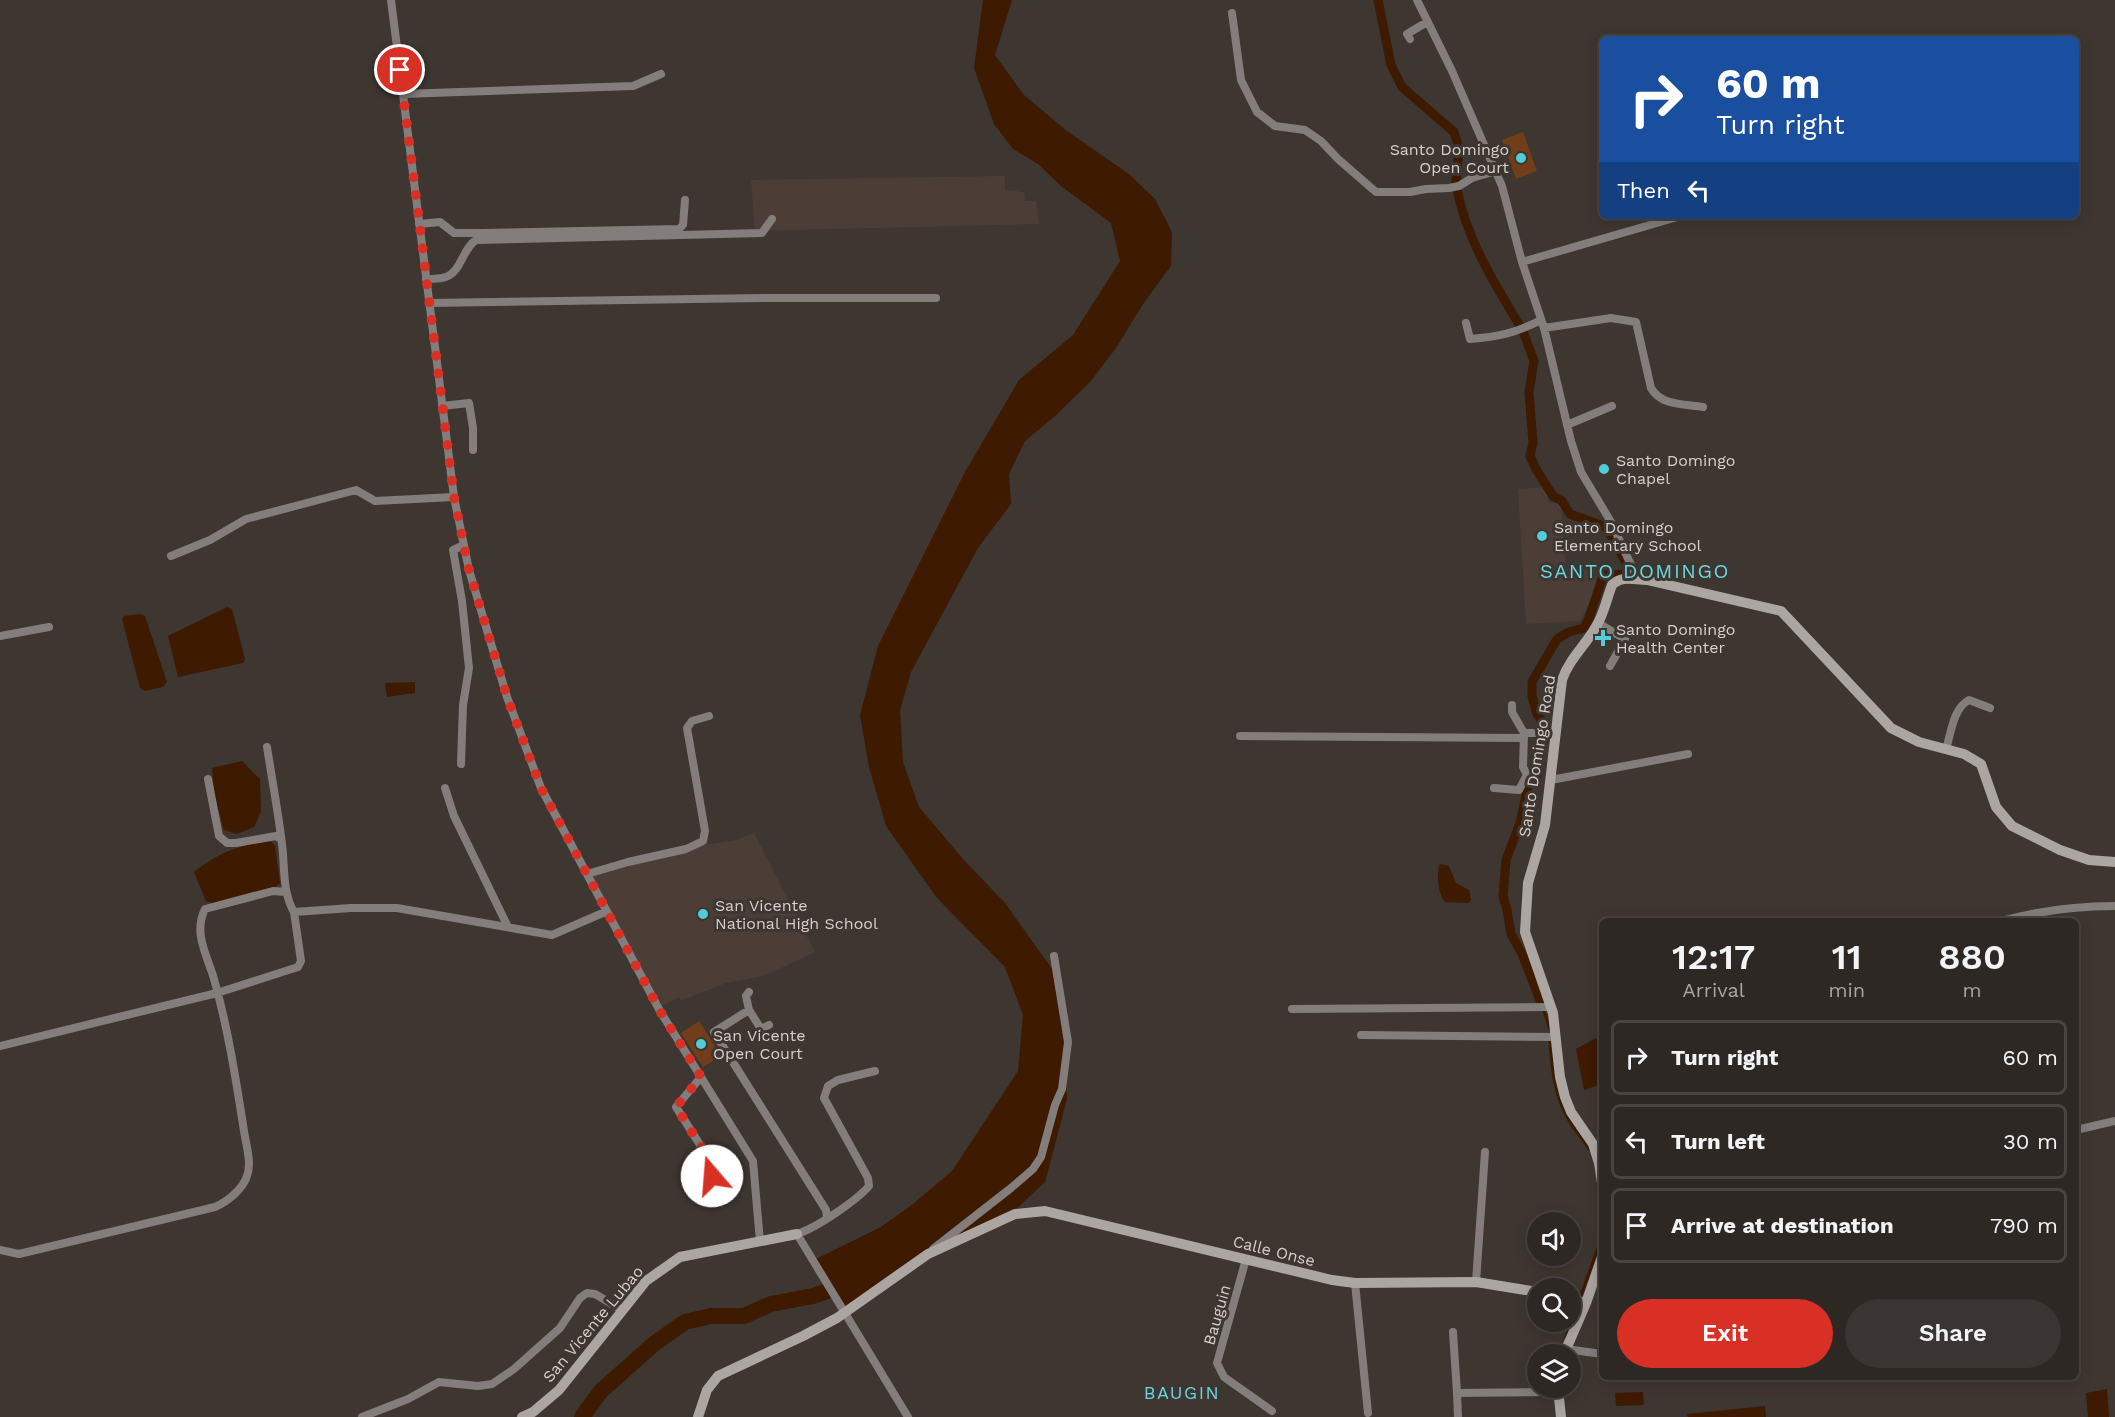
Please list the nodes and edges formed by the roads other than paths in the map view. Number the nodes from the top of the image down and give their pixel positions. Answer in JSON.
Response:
{"nodes":[{"id":1,"x":391,"y":0,"type":"edge"},
{"id":2,"x":1417,"y":0,"type":"edge"},
{"id":3,"x":1232,"y":13,"type":"dead end"},
{"id":4,"x":1427,"y":22,"type":"junction"},
{"id":5,"x":1410,"y":39,"type":"dead end"},
{"id":6,"x":661,"y":74,"type":"dead end"},
{"id":7,"x":403,"y":94,"type":"junction"},
{"id":8,"x":1496,"y":171,"type":"junction"},
{"id":9,"x":685,"y":200,"type":"dead end"},
{"id":10,"x":772,"y":219,"type":"dead end"},
{"id":11,"x":1671,"y":219,"type":"edge"},
{"id":12,"x":419,"y":224,"type":"junction"},
{"id":13,"x":1522,"y":262,"type":"junction"},
{"id":14,"x":426,"y":279,"type":"junction"},
{"id":15,"x":936,"y":298,"type":"dead end"},
{"id":16,"x":429,"y":303,"type":"junction"},
{"id":17,"x":1466,"y":323,"type":"dead end"},
{"id":18,"x":1542,"y":324,"type":"junction"},
{"id":19,"x":442,"y":406,"type":"junction"},
{"id":20,"x":1612,"y":406,"type":"dead end"},
{"id":21,"x":1703,"y":407,"type":"dead end"},
{"id":22,"x":1567,"y":425,"type":"junction"},
{"id":23,"x":473,"y":450,"type":"dead end"},
{"id":24,"x":454,"y":497,"type":"junction"},
{"id":25,"x":464,"y":545,"type":"junction"},
{"id":26,"x":171,"y":556,"type":"dead end"},
{"id":27,"x":1638,"y":580,"type":"junction"},
{"id":28,"x":1598,"y":623,"type":"junction"},
{"id":29,"x":49,"y":627,"type":"dead end"},
{"id":30,"x":0,"y":636,"type":"edge"},
{"id":31,"x":1610,"y":666,"type":"dead end"},
{"id":32,"x":1512,"y":705,"type":"dead end"},
{"id":33,"x":1990,"y":708,"type":"dead end"},
{"id":34,"x":709,"y":716,"type":"dead end"},
{"id":35,"x":1548,"y":733,"type":"junction"},
{"id":36,"x":1524,"y":735,"type":"junction"},
{"id":37,"x":1240,"y":736,"type":"dead end"},
{"id":38,"x":267,"y":747,"type":"dead end"},
{"id":39,"x":1947,"y":749,"type":"junction"},
{"id":40,"x":1688,"y":754,"type":"dead end"},
{"id":41,"x":461,"y":764,"type":"dead end"},
{"id":42,"x":208,"y":779,"type":"dead end"},
{"id":43,"x":1551,"y":780,"type":"junction"},
{"id":44,"x":445,"y":788,"type":"dead end"},
{"id":45,"x":1494,"y":788,"type":"dead end"},
{"id":46,"x":281,"y":839,"type":"junction"},
{"id":47,"x":2115,"y":862,"type":"edge"},
{"id":48,"x":587,"y":874,"type":"junction"},
{"id":49,"x":286,"y":892,"type":"junction"},
{"id":50,"x":2115,"y":906,"type":"edge"},
{"id":51,"x":294,"y":912,"type":"junction"},
{"id":52,"x":606,"y":912,"type":"junction"},
{"id":53,"x":2013,"y":918,"type":"edge"},
{"id":54,"x":508,"y":927,"type":"junction"},
{"id":55,"x":1053,"y":956,"type":"dead end"},
{"id":56,"x":749,"y":992,"type":"dead end"},
{"id":57,"x":217,"y":993,"type":"junction"},
{"id":58,"x":1551,"y":1007,"type":"junction"},
{"id":59,"x":1292,"y":1009,"type":"dead end"},
{"id":60,"x":749,"y":1010,"type":"junction"},
{"id":61,"x":769,"y":1025,"type":"dead end"},
{"id":62,"x":1361,"y":1035,"type":"dead end"},
{"id":63,"x":1556,"y":1037,"type":"junction"},
{"id":64,"x":0,"y":1046,"type":"edge"},
{"id":65,"x":875,"y":1071,"type":"dead end"},
{"id":66,"x":701,"y":1077,"type":"junction"},
{"id":67,"x":2115,"y":1121,"type":"edge"},
{"id":68,"x":2079,"y":1129,"type":"edge"},
{"id":69,"x":1485,"y":1152,"type":"dead end"},
{"id":70,"x":1599,"y":1163,"type":"edge"},
{"id":71,"x":713,"y":1191,"type":"dead end"},
{"id":72,"x":827,"y":1217,"type":"junction"},
{"id":73,"x":797,"y":1234,"type":"junction"},
{"id":74,"x":760,"y":1242,"type":"junction"},
{"id":75,"x":0,"y":1251,"type":"edge"},
{"id":76,"x":928,"y":1254,"type":"junction"},
{"id":77,"x":1246,"y":1259,"type":"junction"},
{"id":78,"x":1599,"y":1263,"type":"edge"},
{"id":79,"x":1476,"y":1282,"type":"junction"},
{"id":80,"x":1354,"y":1283,"type":"junction"},
{"id":81,"x":1527,"y":1290,"type":"edge"},
{"id":82,"x":1581,"y":1297,"type":"edge"},
{"id":83,"x":622,"y":1310,"type":"junction"},
{"id":84,"x":844,"y":1313,"type":"junction"},
{"id":85,"x":1454,"y":1332,"type":"dead end"},
{"id":86,"x":1581,"y":1353,"type":"edge"},
{"id":87,"x":1599,"y":1354,"type":"edge"},
{"id":88,"x":1527,"y":1392,"type":"edge"},
{"id":89,"x":1457,"y":1393,"type":"junction"},
{"id":90,"x":1558,"y":1398,"type":"edge"},
{"id":91,"x":1272,"y":1411,"type":"dead end"},
{"id":92,"x":1368,"y":1413,"type":"dead end"},
{"id":93,"x":362,"y":1417,"type":"edge"},
{"id":94,"x":522,"y":1417,"type":"edge"},
{"id":95,"x":698,"y":1417,"type":"edge"},
{"id":96,"x":908,"y":1417,"type":"edge"},
{"id":97,"x":1458,"y":1417,"type":"edge"},
{"id":98,"x":1560,"y":1417,"type":"edge"}],
"edges":[{"from":1,"to":7,"type":"street"},
{"from":2,"to":4,"type":"street"},
{"from":3,"to":8,"type":"street"},
{"from":4,"to":5,"type":"street"},
{"from":4,"to":8,"type":"street"},
{"from":6,"to":7,"type":"street"},
{"from":7,"to":12,"type":"street"},
{"from":8,"to":13,"type":"street"},
{"from":9,"to":12,"type":"street"},
{"from":10,"to":14,"type":"street"},
{"from":11,"to":13,"type":"street"},
{"from":12,"to":14,"type":"street"},
{"from":13,"to":18,"type":"street"},
{"from":14,"to":16,"type":"street"},
{"from":15,"to":16,"type":"street"},
{"from":16,"to":19,"type":"street"},
{"from":17,"to":18,"type":"street"},
{"from":18,"to":21,"type":"street"},
{"from":18,"to":22,"type":"street"},
{"from":19,"to":23,"type":"street"},
{"from":19,"to":24,"type":"street"},
{"from":20,"to":22,"type":"street"},
{"from":22,"to":27,"type":"street"},
{"from":24,"to":25,"type":"street"},
{"from":24,"to":26,"type":"street"},
{"from":25,"to":41,"type":"street"},
{"from":25,"to":48,"type":"street"},
{"from":27,"to":28,"type":"street","name":"Santo Domingo Road"},
{"from":27,"to":39,"type":"street","name":"Santo Domingo Road"},
{"from":28,"to":31,"type":"street"},
{"from":28,"to":35,"type":"street","name":"Santo Domingo Road"},
{"from":29,"to":30,"type":"street"},
{"from":32,"to":36,"type":"street"},
{"from":33,"to":39,"type":"street"},
{"from":34,"to":48,"type":"street"},
{"from":35,"to":36,"type":"street"},
{"from":35,"to":43,"type":"street","name":"Santo Domingo Road"},
{"from":36,"to":37,"type":"street"},
{"from":36,"to":45,"type":"street"},
{"from":38,"to":46,"type":"street"},
{"from":39,"to":47,"type":"street","name":"Santo Domingo Road"},
{"from":40,"to":43,"type":"street"},
{"from":42,"to":46,"type":"street"},
{"from":43,"to":58,"type":"street","name":"Santo Domingo Road"},
{"from":44,"to":54,"type":"street"},
{"from":46,"to":49,"type":"street"},
{"from":48,"to":52,"type":"street"},
{"from":49,"to":51,"type":"street"},
{"from":49,"to":57,"type":"street"},
{"from":50,"to":53,"type":"street"},
{"from":51,"to":54,"type":"street"},
{"from":51,"to":57,"type":"street"},
{"from":52,"to":54,"type":"street"},
{"from":52,"to":66,"type":"street"},
{"from":55,"to":76,"type":"street"},
{"from":56,"to":60,"type":"street"},
{"from":57,"to":64,"type":"street"},
{"from":57,"to":75,"type":"street"},
{"from":58,"to":59,"type":"street"},
{"from":58,"to":63,"type":"street","name":"Santo Domingo Road"},
{"from":60,"to":61,"type":"street"},
{"from":60,"to":72,"type":"street"},
{"from":62,"to":63,"type":"street"},
{"from":63,"to":70,"type":"street","name":"Santo Domingo Road"},
{"from":65,"to":72,"type":"street","name":"San Vicente Lubao"},
{"from":66,"to":71,"type":"street"},
{"from":66,"to":74,"type":"street"},
{"from":67,"to":68,"type":"street"},
{"from":69,"to":79,"type":"street"},
{"from":72,"to":73,"type":"street","name":"San Vicente Lubao"},
{"from":73,"to":74,"type":"street","name":"San Vicente Lubao"},
{"from":73,"to":84,"type":"street"},
{"from":74,"to":83,"type":"street","name":"San Vicente Lubao"},
{"from":76,"to":77,"type":"street","name":"Calle Onse"},
{"from":76,"to":84,"type":"street","name":"Calle Onse"},
{"from":77,"to":80,"type":"street","name":"Calle Onse"},
{"from":77,"to":91,"type":"street","name":"Bauguin"},
{"from":78,"to":82,"type":"street"},
{"from":79,"to":80,"type":"street","name":"Calle Onse"},
{"from":79,"to":81,"type":"street","name":"Calle Onse"},
{"from":80,"to":92,"type":"street"},
{"from":83,"to":93,"type":"street"},
{"from":83,"to":94,"type":"street","name":"San Vicente Lubao"},
{"from":84,"to":95,"type":"street","name":"Calle Onse"},
{"from":84,"to":96,"type":"street"},
{"from":85,"to":89,"type":"street"},
{"from":86,"to":87,"type":"street"},
{"from":88,"to":89,"type":"street"},
{"from":89,"to":97,"type":"street"},
{"from":90,"to":98,"type":"street"}]}
